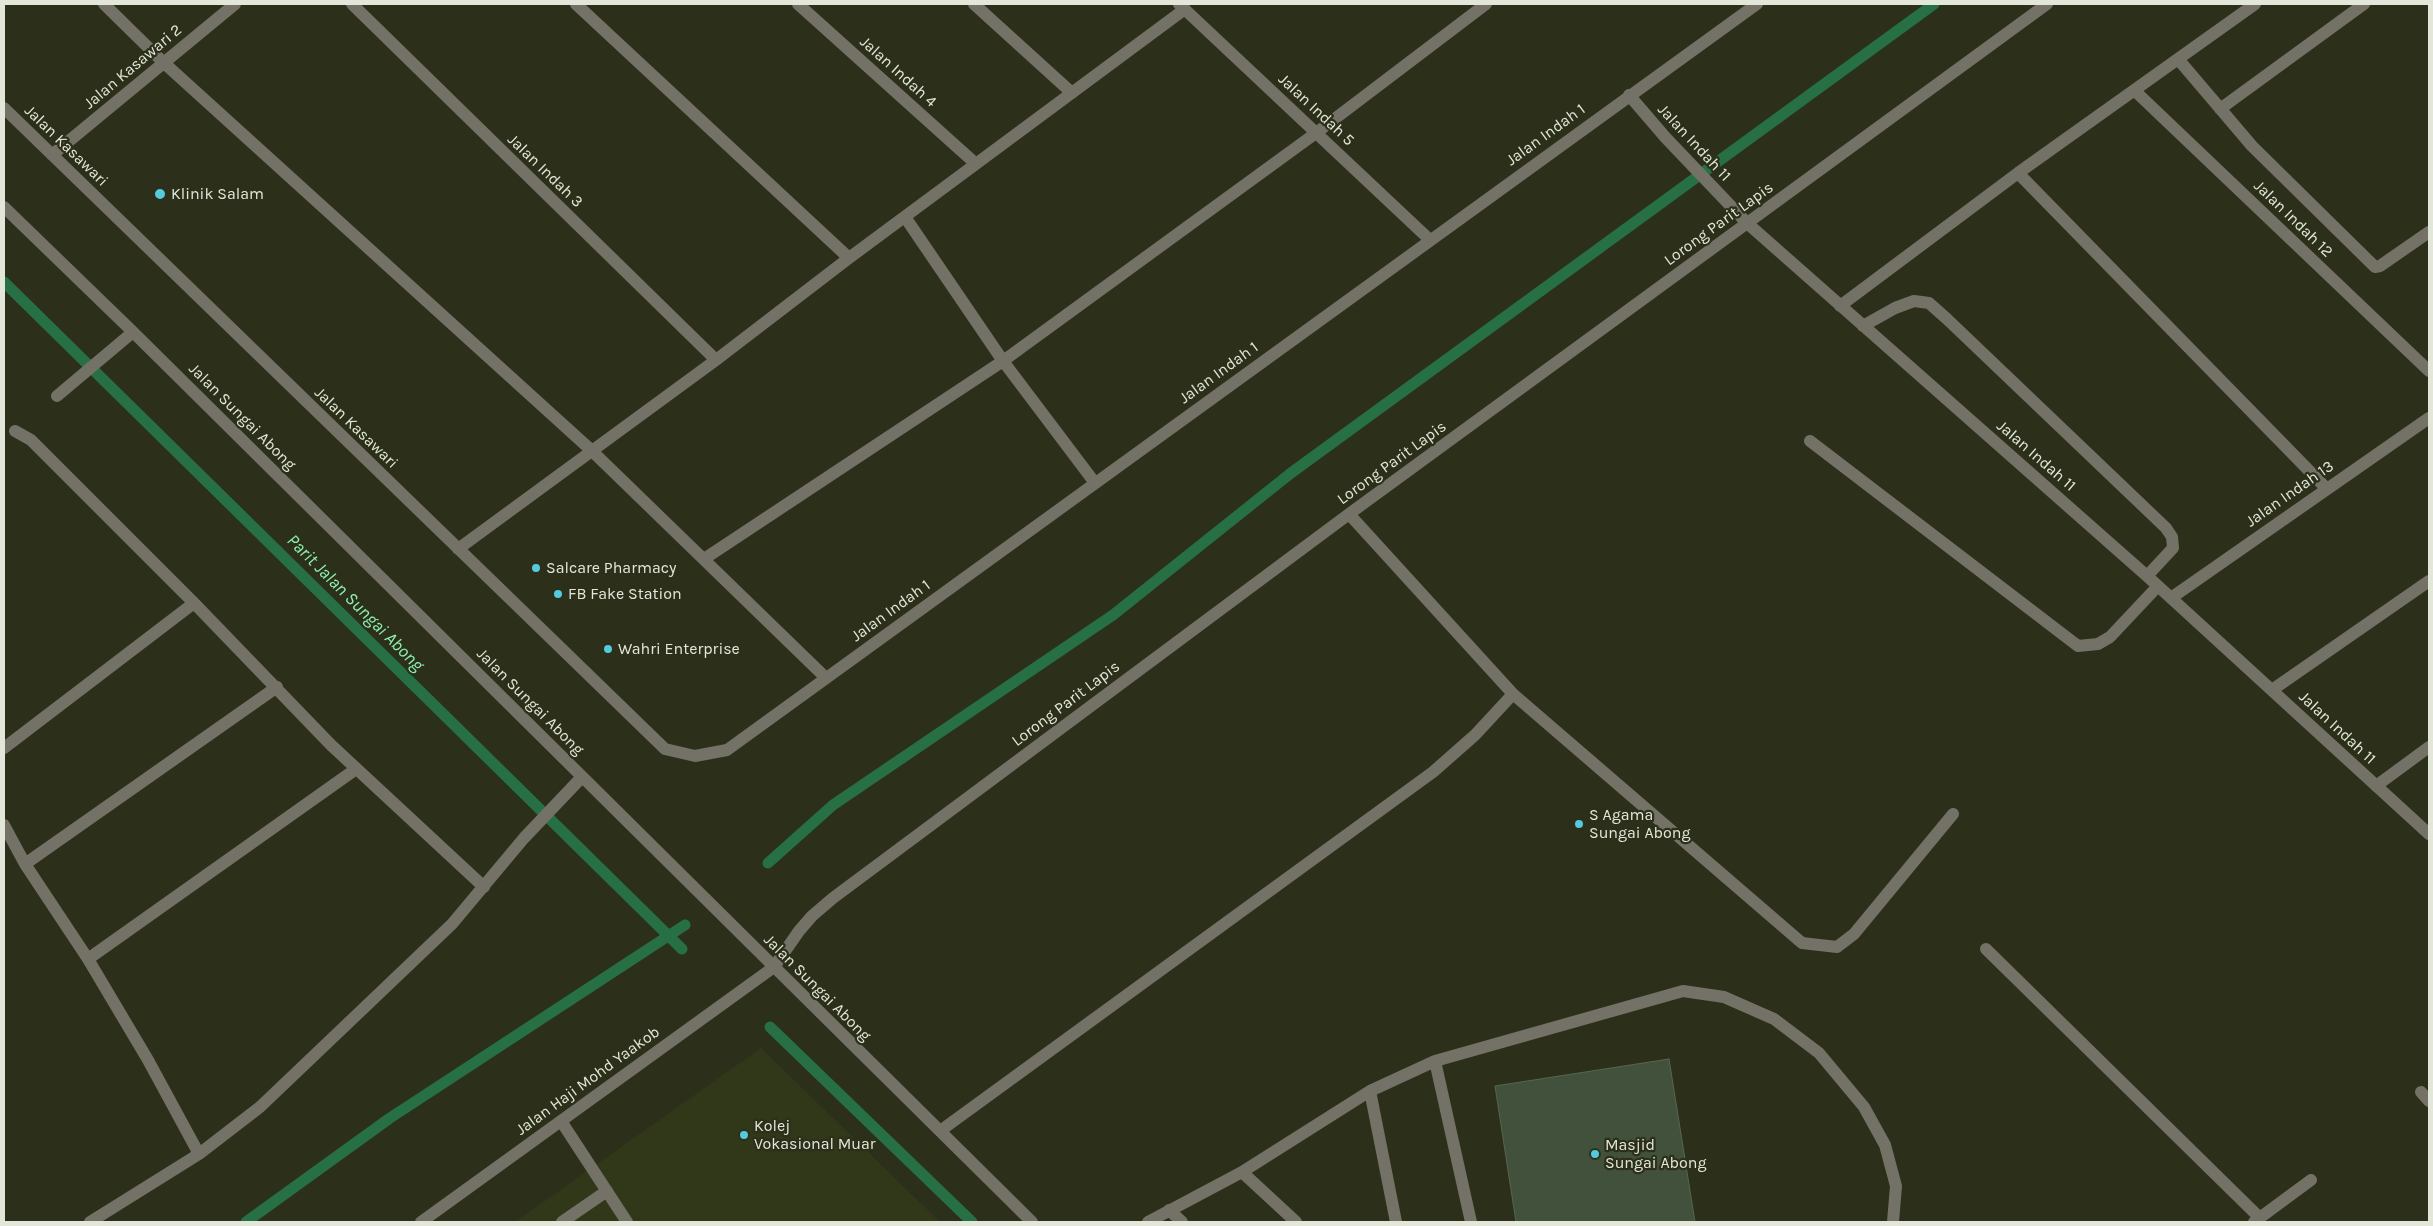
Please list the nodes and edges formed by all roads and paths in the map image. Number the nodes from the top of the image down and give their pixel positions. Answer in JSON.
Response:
{"nodes":[{"id":1,"x":104,"y":4,"type":"edge"},
{"id":2,"x":235,"y":4,"type":"edge"},
{"id":3,"x":352,"y":4,"type":"edge"},
{"id":4,"x":576,"y":4,"type":"edge"},
{"id":5,"x":798,"y":4,"type":"edge"},
{"id":6,"x":974,"y":4,"type":"edge"},
{"id":7,"x":1486,"y":4,"type":"edge"},
{"id":8,"x":1757,"y":4,"type":"edge"},
{"id":9,"x":2047,"y":4,"type":"edge"},
{"id":10,"x":2256,"y":4,"type":"edge"},
{"id":11,"x":2364,"y":4,"type":"edge"},
{"id":12,"x":1182,"y":6,"type":"edge"},
{"id":13,"x":2178,"y":59,"type":"junction"},
{"id":14,"x":163,"y":62,"type":"junction"},
{"id":15,"x":2135,"y":91,"type":"junction"},
{"id":16,"x":1072,"y":93,"type":"junction"},
{"id":17,"x":1629,"y":95,"type":"junction"},
{"id":18,"x":4,"y":108,"type":"edge"},
{"id":19,"x":2220,"y":109,"type":"junction"},
{"id":20,"x":1316,"y":133,"type":"junction"},
{"id":21,"x":52,"y":155,"type":"junction"},
{"id":22,"x":976,"y":164,"type":"junction"},
{"id":23,"x":2018,"y":173,"type":"junction"},
{"id":24,"x":4,"y":207,"type":"edge"},
{"id":25,"x":905,"y":217,"type":"junction"},
{"id":26,"x":1747,"y":223,"type":"junction"},
{"id":27,"x":2429,"y":232,"type":"edge"},
{"id":28,"x":1430,"y":240,"type":"junction"},
{"id":29,"x":849,"y":258,"type":"junction"},
{"id":30,"x":1840,"y":306,"type":"junction"},
{"id":31,"x":1863,"y":326,"type":"junction"},
{"id":32,"x":133,"y":332,"type":"junction"},
{"id":33,"x":716,"y":360,"type":"junction"},
{"id":34,"x":1003,"y":361,"type":"junction"},
{"id":35,"x":2429,"y":371,"type":"edge"},
{"id":36,"x":57,"y":396,"type":"dead end"},
{"id":37,"x":2429,"y":418,"type":"edge"},
{"id":38,"x":15,"y":431,"type":"dead end"},
{"id":39,"x":1810,"y":441,"type":"dead end"},
{"id":40,"x":591,"y":450,"type":"junction"},
{"id":41,"x":1095,"y":483,"type":"junction"},
{"id":42,"x":2327,"y":489,"type":"junction"},
{"id":43,"x":1349,"y":514,"type":"junction"},
{"id":44,"x":458,"y":549,"type":"junction"},
{"id":45,"x":704,"y":559,"type":"junction"},
{"id":46,"x":2147,"y":576,"type":"junction"},
{"id":47,"x":2429,"y":581,"type":"edge"},
{"id":48,"x":2158,"y":586,"type":"junction"},
{"id":49,"x":2171,"y":598,"type":"junction"},
{"id":50,"x":194,"y":603,"type":"junction"},
{"id":51,"x":826,"y":678,"type":"junction"},
{"id":52,"x":276,"y":688,"type":"junction"},
{"id":53,"x":2272,"y":690,"type":"junction"},
{"id":54,"x":1513,"y":694,"type":"junction"},
{"id":55,"x":2429,"y":747,"type":"edge"},
{"id":56,"x":4,"y":748,"type":"edge"},
{"id":57,"x":695,"y":756,"type":"joint"},
{"id":58,"x":356,"y":769,"type":"junction"},
{"id":59,"x":582,"y":777,"type":"junction"},
{"id":60,"x":2376,"y":786,"type":"junction"},
{"id":61,"x":1954,"y":814,"type":"dead end"},
{"id":62,"x":4,"y":825,"type":"edge"},
{"id":63,"x":2429,"y":834,"type":"edge"},
{"id":64,"x":25,"y":864,"type":"junction"},
{"id":65,"x":484,"y":887,"type":"junction"},
{"id":66,"x":1986,"y":949,"type":"dead end"},
{"id":67,"x":88,"y":959,"type":"junction"},
{"id":68,"x":774,"y":967,"type":"junction"},
{"id":69,"x":1435,"y":1061,"type":"junction"},
{"id":70,"x":1370,"y":1091,"type":"junction"},
{"id":71,"x":561,"y":1121,"type":"junction"},
{"id":72,"x":940,"y":1132,"type":"junction"},
{"id":73,"x":199,"y":1154,"type":"junction"},
{"id":74,"x":1242,"y":1172,"type":"junction"},
{"id":75,"x":2311,"y":1180,"type":"dead end"},
{"id":76,"x":607,"y":1191,"type":"junction"},
{"id":77,"x":1169,"y":1210,"type":"junction"},
{"id":78,"x":2257,"y":1220,"type":"edge"},
{"id":79,"x":90,"y":1222,"type":"edge"},
{"id":80,"x":421,"y":1222,"type":"edge"},
{"id":81,"x":562,"y":1222,"type":"edge"},
{"id":82,"x":627,"y":1222,"type":"edge"},
{"id":83,"x":1032,"y":1222,"type":"edge"},
{"id":84,"x":1148,"y":1222,"type":"edge"},
{"id":85,"x":1182,"y":1222,"type":"edge"},
{"id":86,"x":1296,"y":1222,"type":"edge"},
{"id":87,"x":1396,"y":1222,"type":"edge"},
{"id":88,"x":1471,"y":1222,"type":"edge"},
{"id":89,"x":1893,"y":1222,"type":"edge"}],
"edges":[{"from":1,"to":14,"type":"street"},
{"from":2,"to":14,"type":"street","name":"Jalan Kasawari 2"},
{"from":3,"to":33,"type":"street","name":"Jalan Indah 3"},
{"from":4,"to":29,"type":"street"},
{"from":5,"to":22,"type":"street","name":"Jalan Indah 4"},
{"from":6,"to":16,"type":"street"},
{"from":7,"to":20,"type":"street"},
{"from":8,"to":17,"type":"street","name":"Jalan Indah 1"},
{"from":9,"to":26,"type":"street","name":"Lorong Parit Lapis"},
{"from":10,"to":13,"type":"street"},
{"from":11,"to":19,"type":"street"},
{"from":12,"to":16,"type":"street"},
{"from":12,"to":20,"type":"street","name":"Jalan Indah 5"},
{"from":13,"to":15,"type":"street"},
{"from":13,"to":19,"type":"street"},
{"from":14,"to":21,"type":"street","name":"Jalan Kasawari 2"},
{"from":14,"to":40,"type":"street"},
{"from":15,"to":23,"type":"street"},
{"from":15,"to":35,"type":"street","name":"Jalan Indah 12"},
{"from":16,"to":22,"type":"street"},
{"from":17,"to":26,"type":"street","name":"Jalan Indah 11"},
{"from":17,"to":28,"type":"street","name":"Jalan Indah 1"},
{"from":18,"to":21,"type":"street","name":"Jalan Kasawari"},
{"from":19,"to":27,"type":"street"},
{"from":20,"to":28,"type":"street","name":"Jalan Indah 5"},
{"from":20,"to":34,"type":"street"},
{"from":21,"to":44,"type":"street","name":"Jalan Kasawari"},
{"from":22,"to":25,"type":"street"},
{"from":23,"to":30,"type":"street"},
{"from":23,"to":42,"type":"street"},
{"from":24,"to":32,"type":"street","name":"Jalan Sungai Abong"},
{"from":25,"to":29,"type":"street"},
{"from":25,"to":34,"type":"street"},
{"from":26,"to":30,"type":"street","name":"Jalan Indah 11"},
{"from":26,"to":43,"type":"street","name":"Lorong Parit Lapis"},
{"from":28,"to":41,"type":"street","name":"Jalan Indah 1"},
{"from":29,"to":33,"type":"street"},
{"from":30,"to":31,"type":"street","name":"Jalan Indah 11"},
{"from":31,"to":46,"type":"street","name":"Jalan Indah 11"},
{"from":31,"to":46,"type":"street"},
{"from":32,"to":36,"type":"street"},
{"from":32,"to":59,"type":"street","name":"Jalan Sungai Abong"},
{"from":33,"to":40,"type":"street"},
{"from":34,"to":41,"type":"street"},
{"from":34,"to":45,"type":"street"},
{"from":37,"to":42,"type":"street","name":"Jalan Indah 13"},
{"from":38,"to":50,"type":"street"},
{"from":39,"to":48,"type":"street"},
{"from":40,"to":44,"type":"street"},
{"from":40,"to":45,"type":"street"},
{"from":41,"to":51,"type":"street","name":"Jalan Indah 1"},
{"from":42,"to":49,"type":"street","name":"Jalan Indah 13"},
{"from":43,"to":54,"type":"street"},
{"from":43,"to":68,"type":"street","name":"Lorong Parit Lapis"},
{"from":44,"to":57,"type":"street","name":"Jalan Kasawari"},
{"from":45,"to":51,"type":"street"},
{"from":46,"to":48,"type":"street","name":"Jalan Indah 11"},
{"from":47,"to":53,"type":"street"},
{"from":48,"to":49,"type":"street","name":"Jalan Indah 11"},
{"from":49,"to":53,"type":"street","name":"Jalan Indah 11"},
{"from":50,"to":52,"type":"street"},
{"from":50,"to":56,"type":"street"},
{"from":51,"to":57,"type":"street","name":"Jalan Indah 1"},
{"from":52,"to":58,"type":"street"},
{"from":52,"to":64,"type":"street"},
{"from":53,"to":60,"type":"street","name":"Jalan Indah 11"},
{"from":54,"to":61,"type":"street"},
{"from":54,"to":72,"type":"street"},
{"from":55,"to":60,"type":"street"},
{"from":58,"to":65,"type":"street"},
{"from":58,"to":67,"type":"street"},
{"from":59,"to":65,"type":"street"},
{"from":59,"to":68,"type":"street","name":"Jalan Sungai Abong"},
{"from":60,"to":63,"type":"street","name":"Jalan Indah 11"},
{"from":62,"to":64,"type":"street"},
{"from":64,"to":67,"type":"street"},
{"from":65,"to":73,"type":"street"},
{"from":66,"to":78,"type":"street"},
{"from":67,"to":73,"type":"street"},
{"from":68,"to":71,"type":"street","name":"Jalan Haji Mohd Yaakob"},
{"from":68,"to":72,"type":"street","name":"Jalan Sungai Abong"},
{"from":69,"to":70,"type":"street"},
{"from":69,"to":88,"type":"street"},
{"from":69,"to":89,"type":"street"},
{"from":70,"to":74,"type":"street"},
{"from":70,"to":87,"type":"street"},
{"from":71,"to":76,"type":"street"},
{"from":71,"to":80,"type":"street","name":"Jalan Haji Mohd Yaakob"},
{"from":72,"to":83,"type":"street","name":"Jalan Sungai Abong"},
{"from":73,"to":79,"type":"street"},
{"from":74,"to":77,"type":"street"},
{"from":74,"to":86,"type":"street"},
{"from":75,"to":78,"type":"street"},
{"from":76,"to":81,"type":"street"},
{"from":76,"to":82,"type":"street"},
{"from":77,"to":84,"type":"street"},
{"from":77,"to":85,"type":"street"}]}
